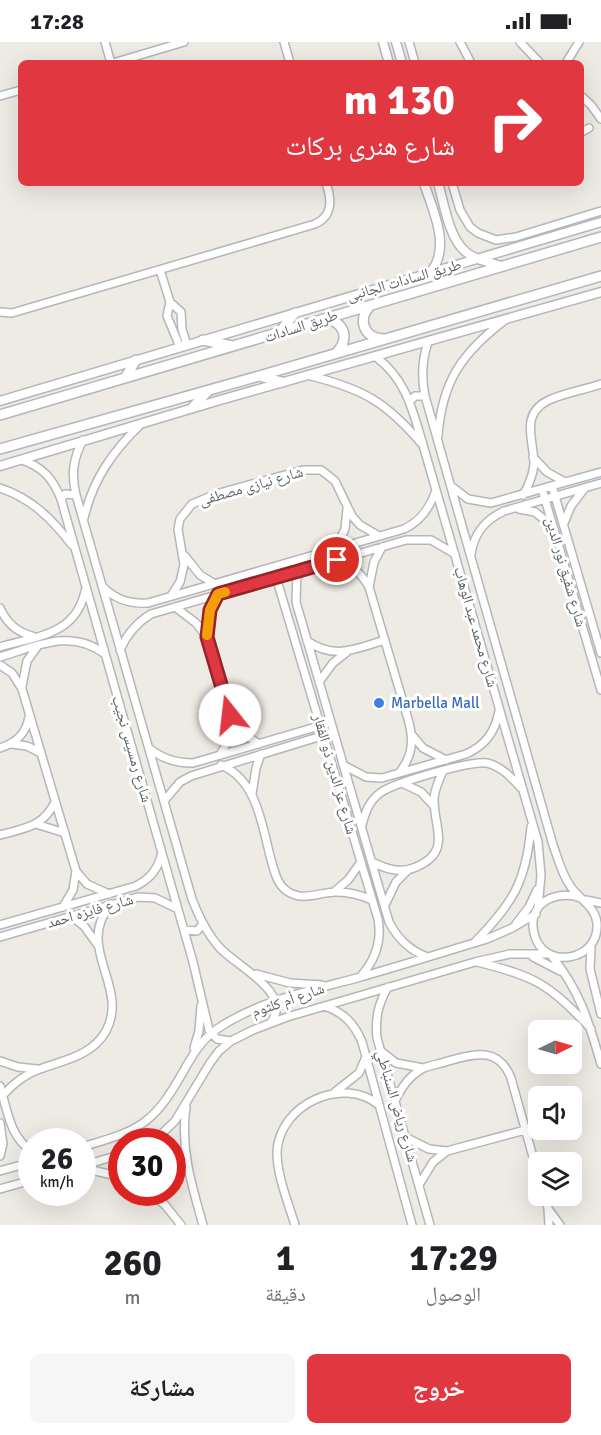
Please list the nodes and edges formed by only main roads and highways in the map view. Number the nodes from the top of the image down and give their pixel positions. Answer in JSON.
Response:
{"nodes":[{"id":1,"x":601,"y":237,"type":"edge"},
{"id":2,"x":601,"y":276,"type":"edge"},
{"id":3,"x":373,"y":304,"type":"junction"},
{"id":4,"x":295,"y":313,"type":"road end"},
{"id":5,"x":323,"y":319,"type":"junction"},
{"id":6,"x":278,"y":334,"type":"junction"},
{"id":7,"x":384,"y":339,"type":"junction"},
{"id":8,"x":203,"y":340,"type":"road end"},
{"id":9,"x":234,"y":347,"type":"junction"},
{"id":10,"x":336,"y":353,"type":"junction"},
{"id":11,"x":136,"y":360,"type":"road end"},
{"id":12,"x":259,"y":376,"type":"junction"},
{"id":13,"x":124,"y":378,"type":"junction"},
{"id":14,"x":282,"y":382,"type":"road end"},
{"id":15,"x":209,"y":390,"type":"junction"},
{"id":16,"x":192,"y":408,"type":"road end"},
{"id":17,"x":0,"y":415,"type":"edge"},
{"id":18,"x":0,"y":449,"type":"edge"}],
"edges":[{"from":1,"to":3,"type":"main road","name":"طريق السادات"},
{"from":2,"to":7,"type":"main road"},
{"from":3,"to":5,"type":"main road","name":"طريق السادات"},
{"from":3,"to":7,"type":"main road"},
{"from":4,"to":6,"type":"main road"},
{"from":5,"to":6,"type":"main road","name":"طريق السادات"},
{"from":5,"to":10,"type":"main road"},
{"from":6,"to":9,"type":"main road","name":"طريق السادات"},
{"from":7,"to":10,"type":"main road"},
{"from":8,"to":9,"type":"main road"},
{"from":9,"to":13,"type":"main road","name":"طريق السادات"},
{"from":10,"to":12,"type":"main road"},
{"from":11,"to":13,"type":"main road"},
{"from":12,"to":14,"type":"main road"},
{"from":12,"to":15,"type":"main road"},
{"from":13,"to":17,"type":"main road","name":"طريق السادات"},
{"from":15,"to":16,"type":"main road"},
{"from":15,"to":18,"type":"main road"}]}
